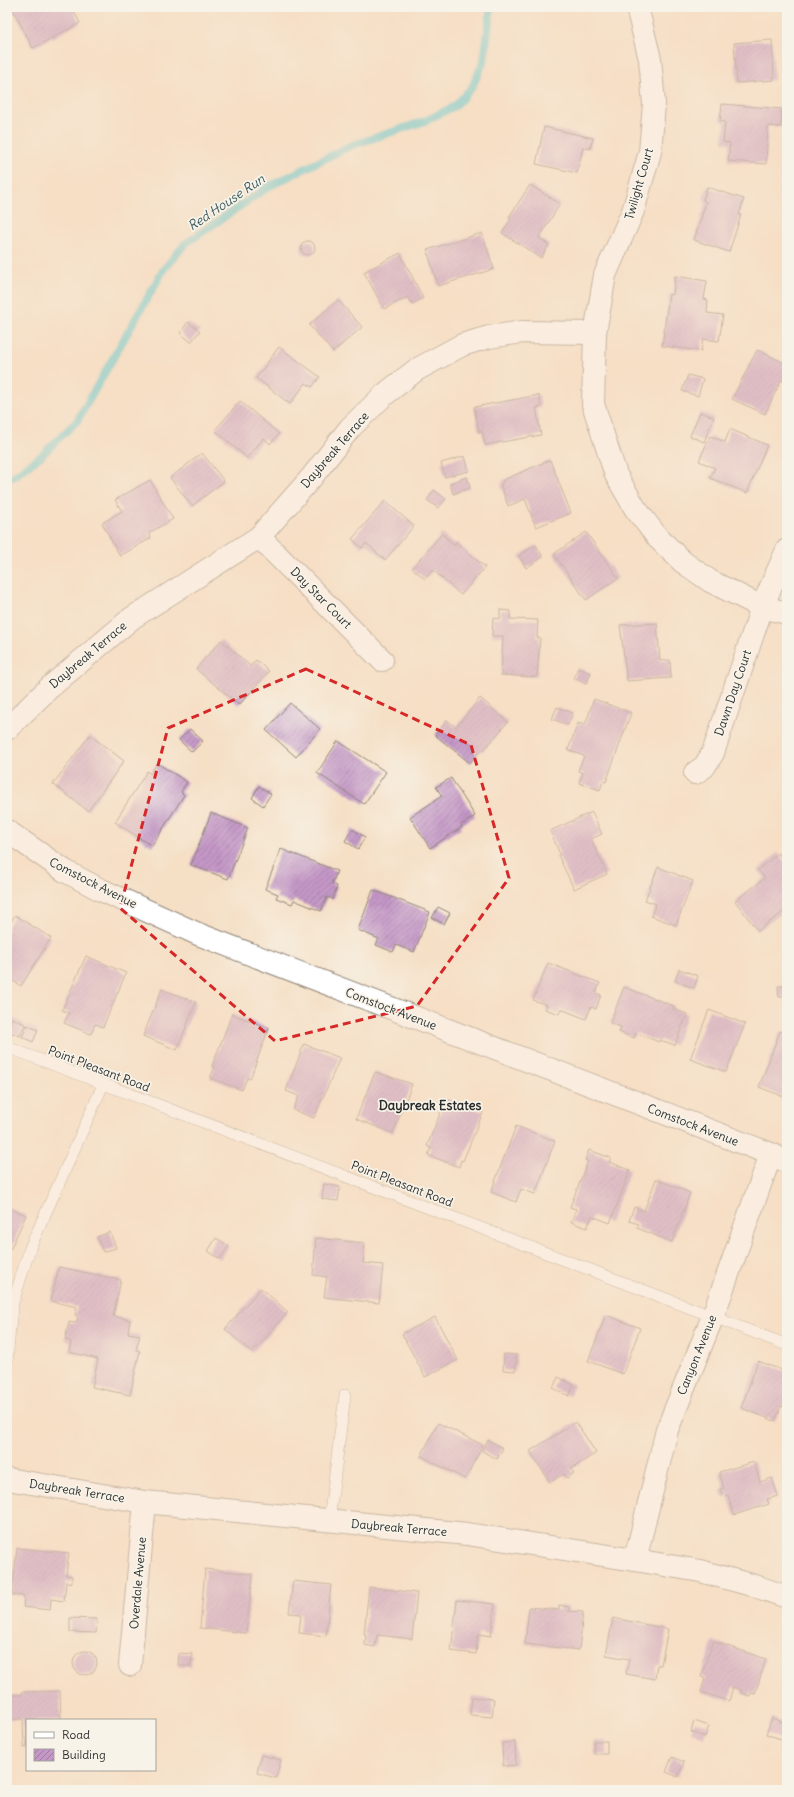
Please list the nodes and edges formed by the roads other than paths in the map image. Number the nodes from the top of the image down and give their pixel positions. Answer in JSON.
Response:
{"nodes":[{"id":1,"x":637,"y":7,"type":"edge"},
{"id":2,"x":595,"y":333,"type":"junction"},
{"id":3,"x":259,"y":537,"type":"junction"},
{"id":4,"x":787,"y":550,"type":"edge"},
{"id":5,"x":762,"y":607,"type":"junction"},
{"id":6,"x":787,"y":613,"type":"edge"},
{"id":7,"x":382,"y":660,"type":"dead end"},
{"id":8,"x":7,"y":729,"type":"edge"},
{"id":9,"x":695,"y":773,"type":"dead end"},
{"id":10,"x":7,"y":831,"type":"edge"},
{"id":11,"x":7,"y":1047,"type":"edge"},
{"id":12,"x":103,"y":1085,"type":"junction"},
{"id":13,"x":779,"y":1158,"type":"edge"},
{"id":14,"x":713,"y":1316,"type":"junction"},
{"id":15,"x":787,"y":1345,"type":"edge"},
{"id":16,"x":7,"y":1362,"type":"edge"},
{"id":17,"x":345,"y":1395,"type":"dead end"},
{"id":18,"x":7,"y":1479,"type":"edge"},
{"id":19,"x":145,"y":1502,"type":"junction"},
{"id":20,"x":329,"y":1521,"type":"junction"},
{"id":21,"x":635,"y":1560,"type":"junction"},
{"id":22,"x":787,"y":1597,"type":"edge"},
{"id":23,"x":130,"y":1665,"type":"dead end"}],
"edges":[{"from":1,"to":2,"type":"street","name":"Twilight Court"},
{"from":2,"to":3,"type":"street","name":"Daybreak Terrace"},
{"from":2,"to":5,"type":"street"},
{"from":3,"to":7,"type":"street","name":"Day Star Court"},
{"from":3,"to":8,"type":"street","name":"Daybreak Terrace"},
{"from":4,"to":5,"type":"street","name":"Dawn Day Court"},
{"from":5,"to":6,"type":"street"},
{"from":5,"to":9,"type":"street","name":"Dawn Day Court"},
{"from":10,"to":13,"type":"street","name":"Comstock Avenue"},
{"from":11,"to":12,"type":"lane","name":"Point Pleasant Road"},
{"from":12,"to":14,"type":"lane","name":"Point Pleasant Road"},
{"from":12,"to":16,"type":"lane"},
{"from":13,"to":14,"type":"street","name":"Canyon Avenue"},
{"from":14,"to":15,"type":"lane","name":"Point Pleasant Road"},
{"from":14,"to":21,"type":"street","name":"Canyon Avenue"},
{"from":17,"to":20,"type":"lane"},
{"from":18,"to":19,"type":"street","name":"Daybreak Terrace"},
{"from":19,"to":20,"type":"street","name":"Daybreak Terrace"},
{"from":19,"to":23,"type":"street","name":"Overdale Avenue"},
{"from":20,"to":21,"type":"street","name":"Daybreak Terrace"},
{"from":21,"to":22,"type":"street","name":"Daybreak Terrace"}]}
